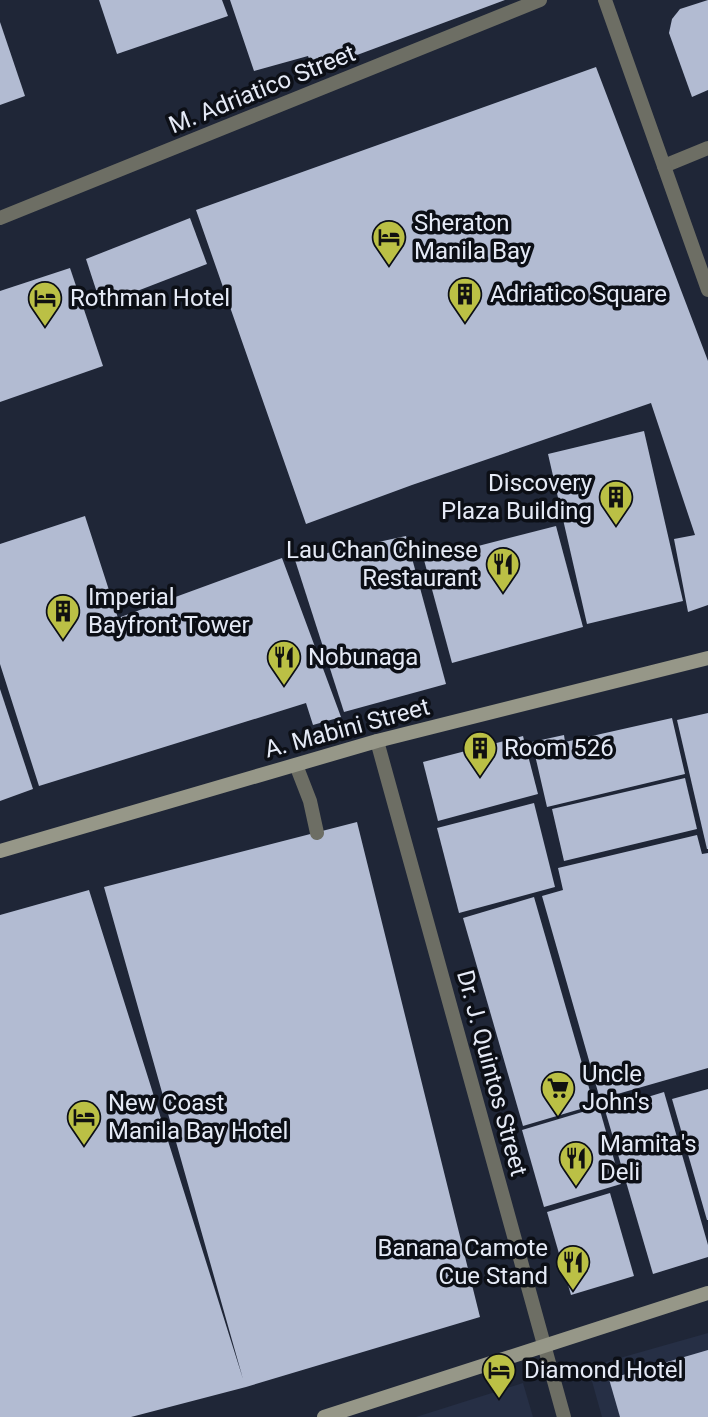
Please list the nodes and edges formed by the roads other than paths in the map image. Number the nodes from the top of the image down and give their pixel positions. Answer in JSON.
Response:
{"nodes":[{"id":1,"x":540,"y":0,"type":"edge"},
{"id":2,"x":605,"y":0,"type":"edge"},
{"id":3,"x":708,"y":148,"type":"edge"},
{"id":4,"x":664,"y":166,"type":"junction"},
{"id":5,"x":0,"y":218,"type":"edge"},
{"id":6,"x":708,"y":290,"type":"edge"},
{"id":7,"x":708,"y":658,"type":"edge"},
{"id":8,"x":377,"y":741,"type":"junction"},
{"id":9,"x":296,"y":765,"type":"junction"},
{"id":10,"x":317,"y":833,"type":"dead end"},
{"id":11,"x":0,"y":851,"type":"edge"},
{"id":12,"x":708,"y":1293,"type":"edge"},
{"id":13,"x":543,"y":1345,"type":"junction"},
{"id":14,"x":324,"y":1417,"type":"edge"},
{"id":15,"x":564,"y":1417,"type":"edge"}],
"edges":[{"from":1,"to":5,"type":"street","name":"M. Adriatico Street"},
{"from":2,"to":4,"type":"street"},
{"from":3,"to":4,"type":"street"},
{"from":4,"to":6,"type":"street"},
{"from":7,"to":8,"type":"main road","name":"A. Mabini Street"},
{"from":8,"to":9,"type":"main road","name":"A. Mabini Street"},
{"from":8,"to":13,"type":"street","name":"Dr. J. Quintos Street"},
{"from":9,"to":10,"type":"street"},
{"from":9,"to":11,"type":"main road","name":"A. Mabini Street"},
{"from":12,"to":13,"type":"main road"},
{"from":13,"to":14,"type":"main road"},
{"from":13,"to":15,"type":"street","name":"Dr. J. Quintos Street"}]}
